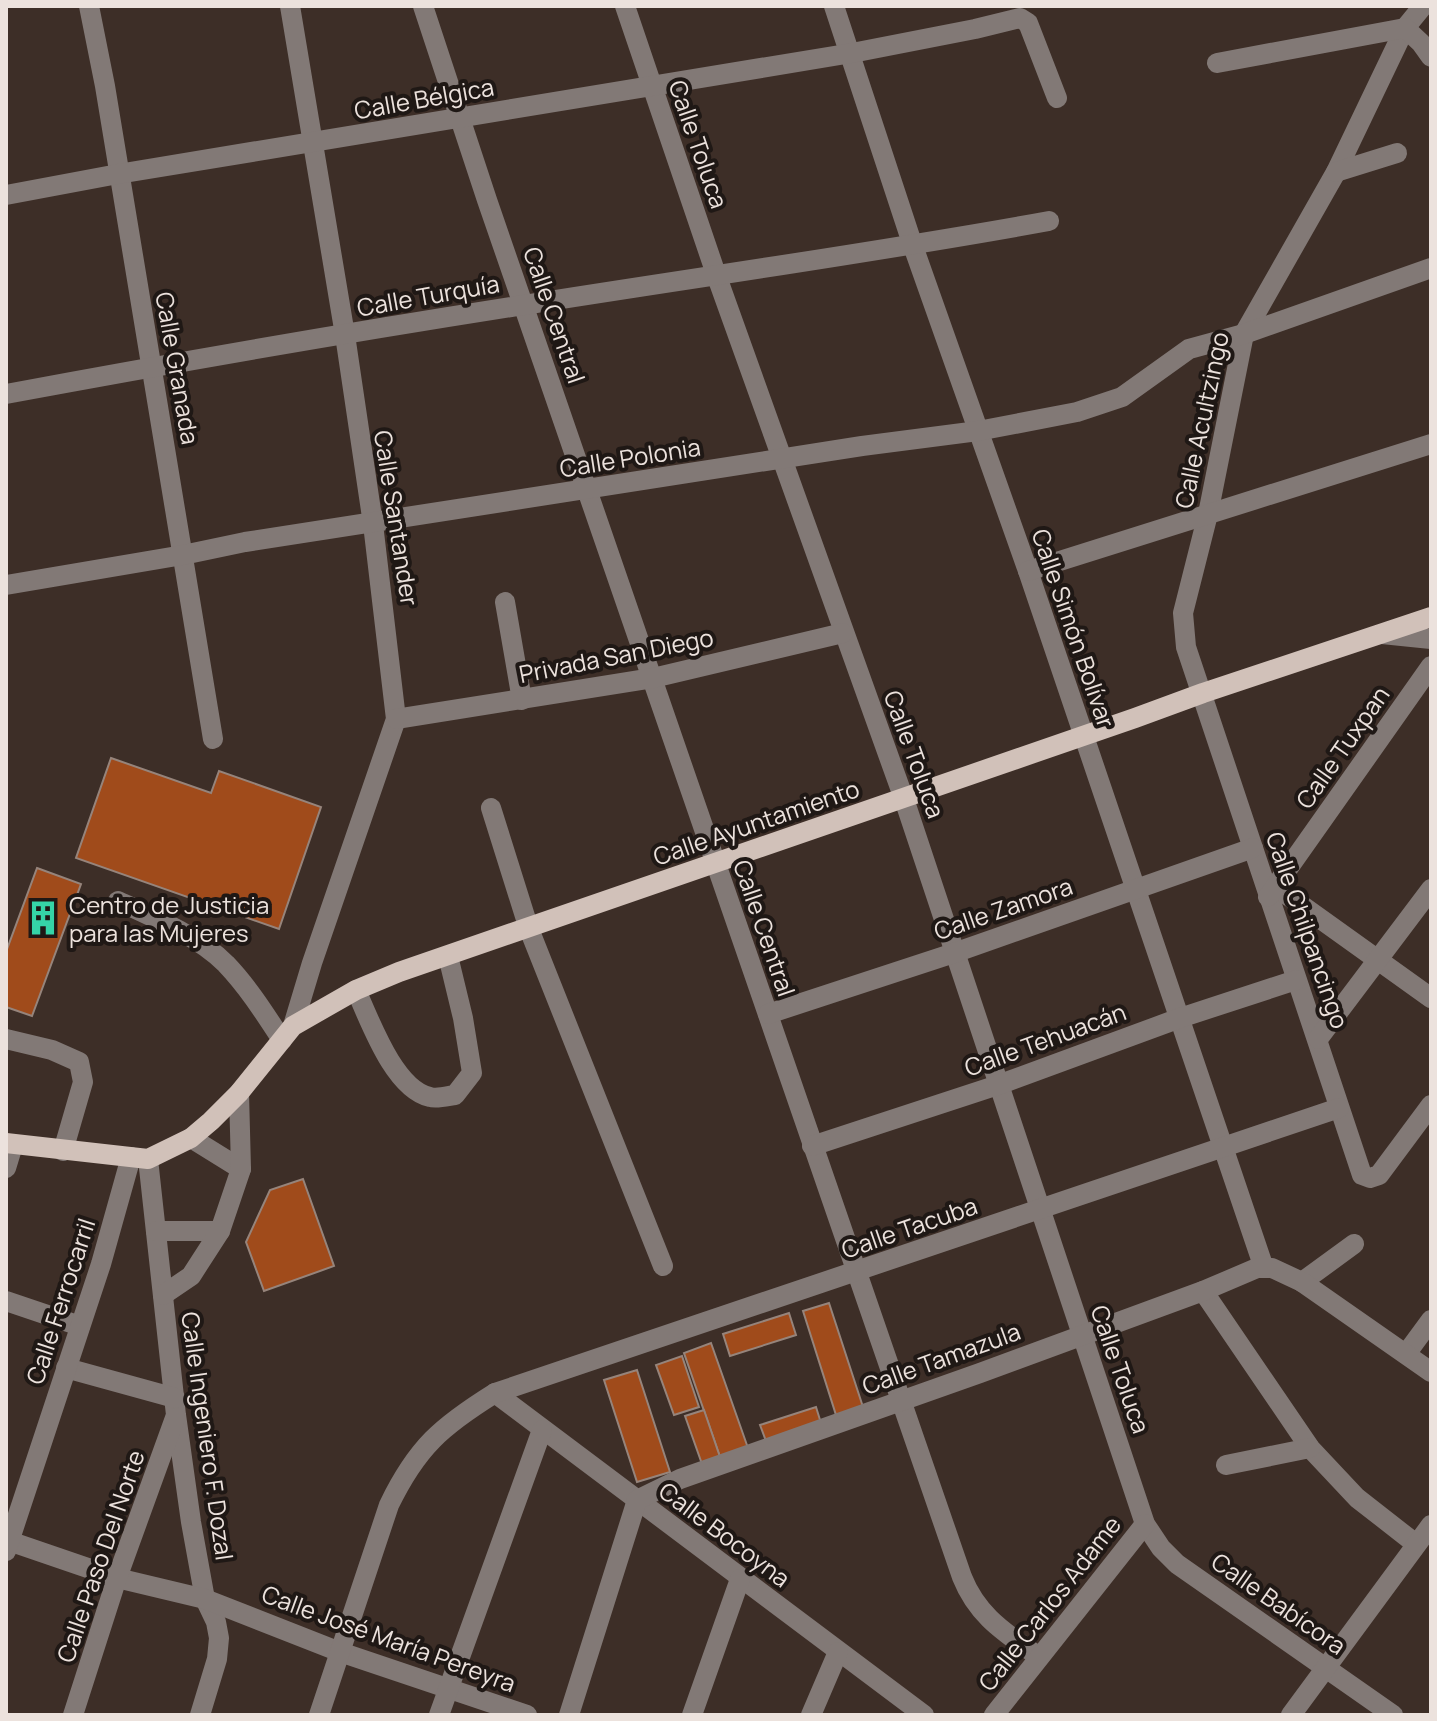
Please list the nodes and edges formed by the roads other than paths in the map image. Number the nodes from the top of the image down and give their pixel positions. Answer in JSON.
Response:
{"nodes":[{"id":1,"x":89,"y":6,"type":"edge"},
{"id":2,"x":290,"y":6,"type":"edge"},
{"id":3,"x":423,"y":6,"type":"edge"},
{"id":4,"x":625,"y":6,"type":"edge"},
{"id":5,"x":834,"y":6,"type":"edge"},
{"id":6,"x":1423,"y":6,"type":"edge"},
{"id":7,"x":1405,"y":28,"type":"junction"},
{"id":8,"x":852,"y":53,"type":"junction"},
{"id":9,"x":1431,"y":57,"type":"edge"},
{"id":10,"x":1217,"y":63,"type":"dead end"},
{"id":11,"x":652,"y":87,"type":"junction"},
{"id":12,"x":1057,"y":98,"type":"dead end"},
{"id":13,"x":459,"y":118,"type":"junction"},
{"id":14,"x":312,"y":143,"type":"junction"},
{"id":15,"x":1397,"y":153,"type":"dead end"},
{"id":16,"x":1336,"y":172,"type":"junction"},
{"id":17,"x":118,"y":174,"type":"junction"},
{"id":18,"x":6,"y":195,"type":"edge"},
{"id":19,"x":1049,"y":221,"type":"dead end"},
{"id":20,"x":913,"y":246,"type":"junction"},
{"id":21,"x":1431,"y":268,"type":"edge"},
{"id":22,"x":717,"y":277,"type":"junction"},
{"id":23,"x":525,"y":305,"type":"junction"},
{"id":24,"x":1244,"y":334,"type":"junction"},
{"id":25,"x":345,"y":335,"type":"junction"},
{"id":26,"x":153,"y":366,"type":"junction"},
{"id":27,"x":6,"y":394,"type":"edge"},
{"id":28,"x":978,"y":431,"type":"junction"},
{"id":29,"x":1431,"y":444,"type":"edge"},
{"id":30,"x":782,"y":460,"type":"junction"},
{"id":31,"x":586,"y":489,"type":"junction"},
{"id":32,"x":1208,"y":514,"type":"junction"},
{"id":33,"x":373,"y":524,"type":"junction"},
{"id":34,"x":183,"y":555,"type":"junction"},
{"id":35,"x":1028,"y":571,"type":"junction"},
{"id":36,"x":6,"y":585,"type":"edge"},
{"id":37,"x":505,"y":602,"type":"dead end"},
{"id":38,"x":1431,"y":617,"type":"edge"},
{"id":39,"x":843,"y":633,"type":"junction"},
{"id":40,"x":1382,"y":634,"type":"junction"},
{"id":41,"x":1431,"y":639,"type":"edge"},
{"id":42,"x":1431,"y":666,"type":"edge"},
{"id":43,"x":653,"y":678,"type":"junction"},
{"id":44,"x":1203,"y":693,"type":"junction"},
{"id":45,"x":522,"y":700,"type":"junction"},
{"id":46,"x":396,"y":719,"type":"junction"},
{"id":47,"x":1083,"y":736,"type":"junction"},
{"id":48,"x":213,"y":739,"type":"dead end"},
{"id":49,"x":904,"y":799,"type":"junction"},
{"id":50,"x":491,"y":808,"type":"dead end"},
{"id":51,"x":1253,"y":848,"type":"junction"},
{"id":52,"x":715,"y":863,"type":"junction"},
{"id":53,"x":1136,"y":889,"type":"junction"},
{"id":54,"x":1431,"y":889,"type":"edge"},
{"id":55,"x":1272,"y":892,"type":"junction"},
{"id":56,"x":118,"y":901,"type":"dead end"},
{"id":57,"x":529,"y":929,"type":"junction"},
{"id":58,"x":954,"y":953,"type":"junction"},
{"id":59,"x":448,"y":956,"type":"junction"},
{"id":60,"x":1379,"y":961,"type":"junction"},
{"id":61,"x":1296,"y":980,"type":"junction"},
{"id":62,"x":356,"y":990,"type":"junction"},
{"id":63,"x":1431,"y":998,"type":"edge"},
{"id":64,"x":768,"y":1014,"type":"junction"},
{"id":65,"x":1180,"y":1018,"type":"junction"},
{"id":66,"x":288,"y":1033,"type":"junction"},
{"id":67,"x":6,"y":1039,"type":"edge"},
{"id":68,"x":1318,"y":1039,"type":"junction"},
{"id":69,"x":998,"y":1085,"type":"junction"},
{"id":70,"x":239,"y":1093,"type":"junction"},
{"id":71,"x":1431,"y":1105,"type":"edge"},
{"id":72,"x":1339,"y":1108,"type":"junction"},
{"id":73,"x":191,"y":1138,"type":"junction"},
{"id":74,"x":10,"y":1144,"type":"edge"},
{"id":75,"x":812,"y":1146,"type":"junction"},
{"id":76,"x":1224,"y":1148,"type":"junction"},
{"id":77,"x":63,"y":1151,"type":"junction"},
{"id":78,"x":139,"y":1158,"type":"junction"},
{"id":79,"x":6,"y":1168,"type":"edge"},
{"id":80,"x":241,"y":1169,"type":"junction"},
{"id":81,"x":1040,"y":1210,"type":"junction"},
{"id":82,"x":156,"y":1231,"type":"junction"},
{"id":83,"x":220,"y":1231,"type":"junction"},
{"id":84,"x":1354,"y":1244,"type":"dead end"},
{"id":85,"x":663,"y":1266,"type":"dead end"},
{"id":86,"x":1264,"y":1268,"type":"junction"},
{"id":87,"x":856,"y":1272,"type":"junction"},
{"id":88,"x":1302,"y":1282,"type":"junction"},
{"id":89,"x":1203,"y":1291,"type":"junction"},
{"id":90,"x":163,"y":1295,"type":"junction"},
{"id":91,"x":6,"y":1301,"type":"edge"},
{"id":92,"x":1431,"y":1320,"type":"edge"},
{"id":93,"x":80,"y":1326,"type":"junction"},
{"id":94,"x":1082,"y":1334,"type":"junction"},
{"id":95,"x":1406,"y":1354,"type":"junction"},
{"id":96,"x":66,"y":1368,"type":"junction"},
{"id":97,"x":1431,"y":1372,"type":"edge"},
{"id":98,"x":495,"y":1393,"type":"junction"},
{"id":99,"x":901,"y":1401,"type":"junction"},
{"id":100,"x":176,"y":1406,"type":"junction"},
{"id":101,"x":542,"y":1430,"type":"junction"},
{"id":102,"x":1310,"y":1448,"type":"junction"},
{"id":103,"x":1226,"y":1465,"type":"dead end"},
{"id":104,"x":637,"y":1500,"type":"junction"},
{"id":105,"x":1145,"y":1524,"type":"junction"},
{"id":106,"x":1431,"y":1525,"type":"edge"},
{"id":107,"x":7,"y":1544,"type":"edge"},
{"id":108,"x":1416,"y":1544,"type":"junction"},
{"id":109,"x":117,"y":1578,"type":"junction"},
{"id":110,"x":740,"y":1579,"type":"junction"},
{"id":111,"x":205,"y":1599,"type":"junction"},
{"id":112,"x":340,"y":1652,"type":"junction"},
{"id":113,"x":838,"y":1652,"type":"junction"},
{"id":114,"x":1039,"y":1657,"type":"junction"},
{"id":115,"x":1327,"y":1667,"type":"junction"},
{"id":116,"x":448,"y":1689,"type":"junction"},
{"id":117,"x":73,"y":1715,"type":"edge"},
{"id":118,"x":200,"y":1715,"type":"edge"},
{"id":119,"x":319,"y":1715,"type":"edge"},
{"id":120,"x":439,"y":1715,"type":"edge"},
{"id":121,"x":527,"y":1715,"type":"edge"},
{"id":122,"x":569,"y":1715,"type":"edge"},
{"id":123,"x":692,"y":1715,"type":"edge"},
{"id":124,"x":811,"y":1715,"type":"edge"},
{"id":125,"x":924,"y":1715,"type":"edge"},
{"id":126,"x":994,"y":1715,"type":"edge"},
{"id":127,"x":1291,"y":1715,"type":"edge"},
{"id":128,"x":1393,"y":1715,"type":"edge"}],
"edges":[{"from":1,"to":17,"type":"street","name":"Calle Granada"},
{"from":2,"to":14,"type":"street","name":"Calle Santander"},
{"from":3,"to":13,"type":"street","name":"Calle Central"},
{"from":4,"to":11,"type":"street","name":"Calle Toluca"},
{"from":5,"to":8,"type":"street","name":"Calle Simón Bolívar"},
{"from":6,"to":7,"type":"street","name":"Calle Acultzingo"},
{"from":7,"to":9,"type":"street"},
{"from":7,"to":10,"type":"street"},
{"from":7,"to":16,"type":"street","name":"Calle Acultzingo"},
{"from":8,"to":11,"type":"street","name":"Calle Bélgica"},
{"from":8,"to":12,"type":"street","name":"Calle Bélgica"},
{"from":8,"to":20,"type":"street","name":"Calle Simón Bolívar"},
{"from":11,"to":13,"type":"street","name":"Calle Bélgica"},
{"from":11,"to":22,"type":"street","name":"Calle Toluca"},
{"from":13,"to":14,"type":"street","name":"Calle Bélgica"},
{"from":13,"to":23,"type":"street","name":"Calle Central"},
{"from":14,"to":17,"type":"street","name":"Calle Bélgica"},
{"from":14,"to":25,"type":"street","name":"Calle Santander"},
{"from":15,"to":16,"type":"street"},
{"from":16,"to":24,"type":"street","name":"Calle Acultzingo"},
{"from":17,"to":18,"type":"street","name":"Calle Bélgica"},
{"from":17,"to":26,"type":"street","name":"Calle Granada"},
{"from":19,"to":20,"type":"street","name":"Calle Turquía"},
{"from":20,"to":22,"type":"street","name":"Calle Turquía"},
{"from":20,"to":28,"type":"street","name":"Calle Simón Bolívar"},
{"from":21,"to":24,"type":"street","name":"Calle Polonia"},
{"from":22,"to":23,"type":"street","name":"Calle Turquía"},
{"from":22,"to":30,"type":"street","name":"Calle Toluca"},
{"from":23,"to":25,"type":"street","name":"Calle Turquía"},
{"from":23,"to":31,"type":"street","name":"Calle Central"},
{"from":24,"to":28,"type":"street","name":"Calle Polonia"},
{"from":24,"to":32,"type":"street","name":"Calle Acultzingo"},
{"from":25,"to":26,"type":"street","name":"Calle Turquía"},
{"from":25,"to":33,"type":"street","name":"Calle Santander"},
{"from":26,"to":27,"type":"street","name":"Calle Turquía"},
{"from":26,"to":34,"type":"street","name":"Calle Granada"},
{"from":28,"to":30,"type":"street","name":"Calle Polonia"},
{"from":28,"to":35,"type":"street","name":"Calle Simón Bolívar"},
{"from":29,"to":32,"type":"street"},
{"from":30,"to":31,"type":"street","name":"Calle Polonia"},
{"from":30,"to":39,"type":"street","name":"Calle Toluca"},
{"from":31,"to":33,"type":"street","name":"Calle Polonia"},
{"from":31,"to":43,"type":"street","name":"Calle Central"},
{"from":32,"to":35,"type":"street"},
{"from":32,"to":44,"type":"street","name":"Calle Acultzingo"},
{"from":33,"to":34,"type":"street","name":"Calle Polonia"},
{"from":33,"to":46,"type":"street","name":"Calle Santander"},
{"from":34,"to":36,"type":"street","name":"Calle Polonia"},
{"from":34,"to":48,"type":"street","name":"Calle Granada"},
{"from":35,"to":47,"type":"street","name":"Calle Simón Bolívar"},
{"from":37,"to":45,"type":"street"},
{"from":38,"to":40,"type":"main road","name":"Calle Ayuntamiento"},
{"from":39,"to":43,"type":"street","name":"Privada San Diego"},
{"from":39,"to":49,"type":"street","name":"Calle Toluca"},
{"from":40,"to":41,"type":"street"},
{"from":40,"to":44,"type":"main road","name":"Calle Ayuntamiento"},
{"from":42,"to":55,"type":"street","name":"Calle Tuxpan"},
{"from":43,"to":45,"type":"street","name":"Privada San Diego"},
{"from":43,"to":52,"type":"street","name":"Calle Central"},
{"from":44,"to":47,"type":"main road","name":"Calle Ayuntamiento"},
{"from":44,"to":51,"type":"street","name":"Calle Chilpancingo"},
{"from":45,"to":46,"type":"street","name":"Privada San Diego"},
{"from":46,"to":66,"type":"street","name":"Calle Santander"},
{"from":47,"to":49,"type":"main road","name":"Calle Ayuntamiento"},
{"from":47,"to":53,"type":"street","name":"Calle Simón Bolívar"},
{"from":49,"to":52,"type":"main road","name":"Calle Ayuntamiento"},
{"from":49,"to":58,"type":"street","name":"Calle Toluca"},
{"from":50,"to":57,"type":"street"},
{"from":51,"to":53,"type":"street","name":"Calle Zamora"},
{"from":51,"to":55,"type":"street","name":"Calle Chilpancingo"},
{"from":52,"to":57,"type":"main road","name":"Calle Ayuntamiento"},
{"from":52,"to":64,"type":"street","name":"Calle Central"},
{"from":53,"to":58,"type":"street","name":"Calle Zamora"},
{"from":53,"to":65,"type":"street","name":"Calle Simón Bolívar"},
{"from":54,"to":60,"type":"street"},
{"from":55,"to":60,"type":"street"},
{"from":55,"to":61,"type":"street","name":"Calle Chilpancingo"},
{"from":56,"to":66,"type":"street"},
{"from":57,"to":59,"type":"main road","name":"Calle Ayuntamiento"},
{"from":57,"to":85,"type":"street"},
{"from":58,"to":64,"type":"street","name":"Calle Zamora"},
{"from":58,"to":69,"type":"street","name":"Calle Toluca"},
{"from":59,"to":62,"type":"main road","name":"Calle Ayuntamiento"},
{"from":59,"to":62,"type":"street"},
{"from":60,"to":63,"type":"street"},
{"from":60,"to":68,"type":"street"},
{"from":61,"to":65,"type":"street","name":"Calle Tehuacán"},
{"from":61,"to":68,"type":"street","name":"Calle Chilpancingo"},
{"from":62,"to":66,"type":"main road","name":"Calle Ayuntamiento"},
{"from":64,"to":75,"type":"street","name":"Calle Central"},
{"from":65,"to":69,"type":"street","name":"Calle Tehuacán"},
{"from":65,"to":76,"type":"street","name":"Calle Simón Bolívar"},
{"from":66,"to":70,"type":"main road","name":"Calle Ayuntamiento"},
{"from":67,"to":77,"type":"street"},
{"from":68,"to":72,"type":"street","name":"Calle Chilpancingo"},
{"from":69,"to":75,"type":"street","name":"Calle Tehuacán"},
{"from":69,"to":81,"type":"street","name":"Calle Toluca"},
{"from":70,"to":73,"type":"main road","name":"Calle Ayuntamiento"},
{"from":70,"to":80,"type":"street"},
{"from":71,"to":72,"type":"street","name":"Calle Chilpancingo"},
{"from":72,"to":76,"type":"street","name":"Calle Tacuba"},
{"from":73,"to":78,"type":"main road","name":"Calle Ayuntamiento"},
{"from":73,"to":80,"type":"street"},
{"from":74,"to":77,"type":"main road"},
{"from":74,"to":79,"type":"street"},
{"from":75,"to":87,"type":"street","name":"Calle Central"},
{"from":76,"to":81,"type":"street","name":"Calle Tacuba"},
{"from":76,"to":86,"type":"street","name":"Calle Simón Bolívar"},
{"from":77,"to":78,"type":"main road"},
{"from":78,"to":82,"type":"street","name":"Calle Ingeniero F. Dozal"},
{"from":78,"to":93,"type":"street","name":"Calle Ferrocarril"},
{"from":80,"to":83,"type":"street"},
{"from":81,"to":87,"type":"street","name":"Calle Tacuba"},
{"from":81,"to":94,"type":"street","name":"Calle Toluca"},
{"from":82,"to":83,"type":"street"},
{"from":82,"to":90,"type":"street","name":"Calle Ingeniero F. Dozal"},
{"from":83,"to":90,"type":"street"},
{"from":84,"to":88,"type":"street"},
{"from":86,"to":88,"type":"street"},
{"from":86,"to":89,"type":"street","name":"Calle Tamazula"},
{"from":87,"to":98,"type":"street","name":"Calle Tacuba"},
{"from":87,"to":99,"type":"street","name":"Calle Central"},
{"from":88,"to":95,"type":"street"},
{"from":89,"to":94,"type":"street","name":"Calle Tamazula"},
{"from":89,"to":102,"type":"street"},
{"from":90,"to":100,"type":"street","name":"Calle Ingeniero F. Dozal"},
{"from":91,"to":93,"type":"street"},
{"from":92,"to":95,"type":"street"},
{"from":93,"to":96,"type":"street","name":"Calle Ferrocarril"},
{"from":94,"to":99,"type":"street","name":"Calle Tamazula"},
{"from":94,"to":105,"type":"street","name":"Calle Toluca"},
{"from":95,"to":97,"type":"street"},
{"from":96,"to":100,"type":"street"},
{"from":96,"to":107,"type":"street","name":"Calle Ferrocarril"},
{"from":98,"to":101,"type":"street","name":"Calle Bocoyna"},
{"from":98,"to":112,"type":"street","name":"Calle Tacuba"},
{"from":99,"to":104,"type":"street","name":"Calle Tamazula"},
{"from":99,"to":114,"type":"street","name":"Calle Central"},
{"from":100,"to":109,"type":"street","name":"Calle Paso Del Norte"},
{"from":100,"to":111,"type":"street","name":"Calle Ingeniero F. Dozal"},
{"from":101,"to":104,"type":"street","name":"Calle Bocoyna"},
{"from":101,"to":116,"type":"street"},
{"from":102,"to":103,"type":"street"},
{"from":102,"to":108,"type":"street"},
{"from":104,"to":110,"type":"street","name":"Calle Bocoyna"},
{"from":104,"to":122,"type":"street"},
{"from":105,"to":114,"type":"street","name":"Calle Carlos Adame"},
{"from":105,"to":115,"type":"street","name":"Calle Babícora"},
{"from":106,"to":108,"type":"street"},
{"from":107,"to":109,"type":"street","name":"Calle José María Pereyra"},
{"from":108,"to":115,"type":"street"},
{"from":109,"to":111,"type":"street","name":"Calle José María Pereyra"},
{"from":109,"to":117,"type":"street","name":"Calle Paso Del Norte"},
{"from":110,"to":113,"type":"street","name":"Calle Bocoyna"},
{"from":110,"to":123,"type":"street"},
{"from":111,"to":112,"type":"street","name":"Calle José María Pereyra"},
{"from":111,"to":118,"type":"street","name":"Calle Ingeniero F. Dozal"},
{"from":112,"to":116,"type":"street","name":"Calle José María Pereyra"},
{"from":112,"to":119,"type":"street","name":"Calle Tacuba"},
{"from":113,"to":124,"type":"street"},
{"from":113,"to":125,"type":"street","name":"Calle Bocoyna"},
{"from":114,"to":126,"type":"street","name":"Calle Carlos Adame"},
{"from":115,"to":127,"type":"street"},
{"from":115,"to":128,"type":"street","name":"Calle Babícora"},
{"from":116,"to":120,"type":"street"},
{"from":116,"to":121,"type":"street","name":"Calle José María Pereyra"}]}
